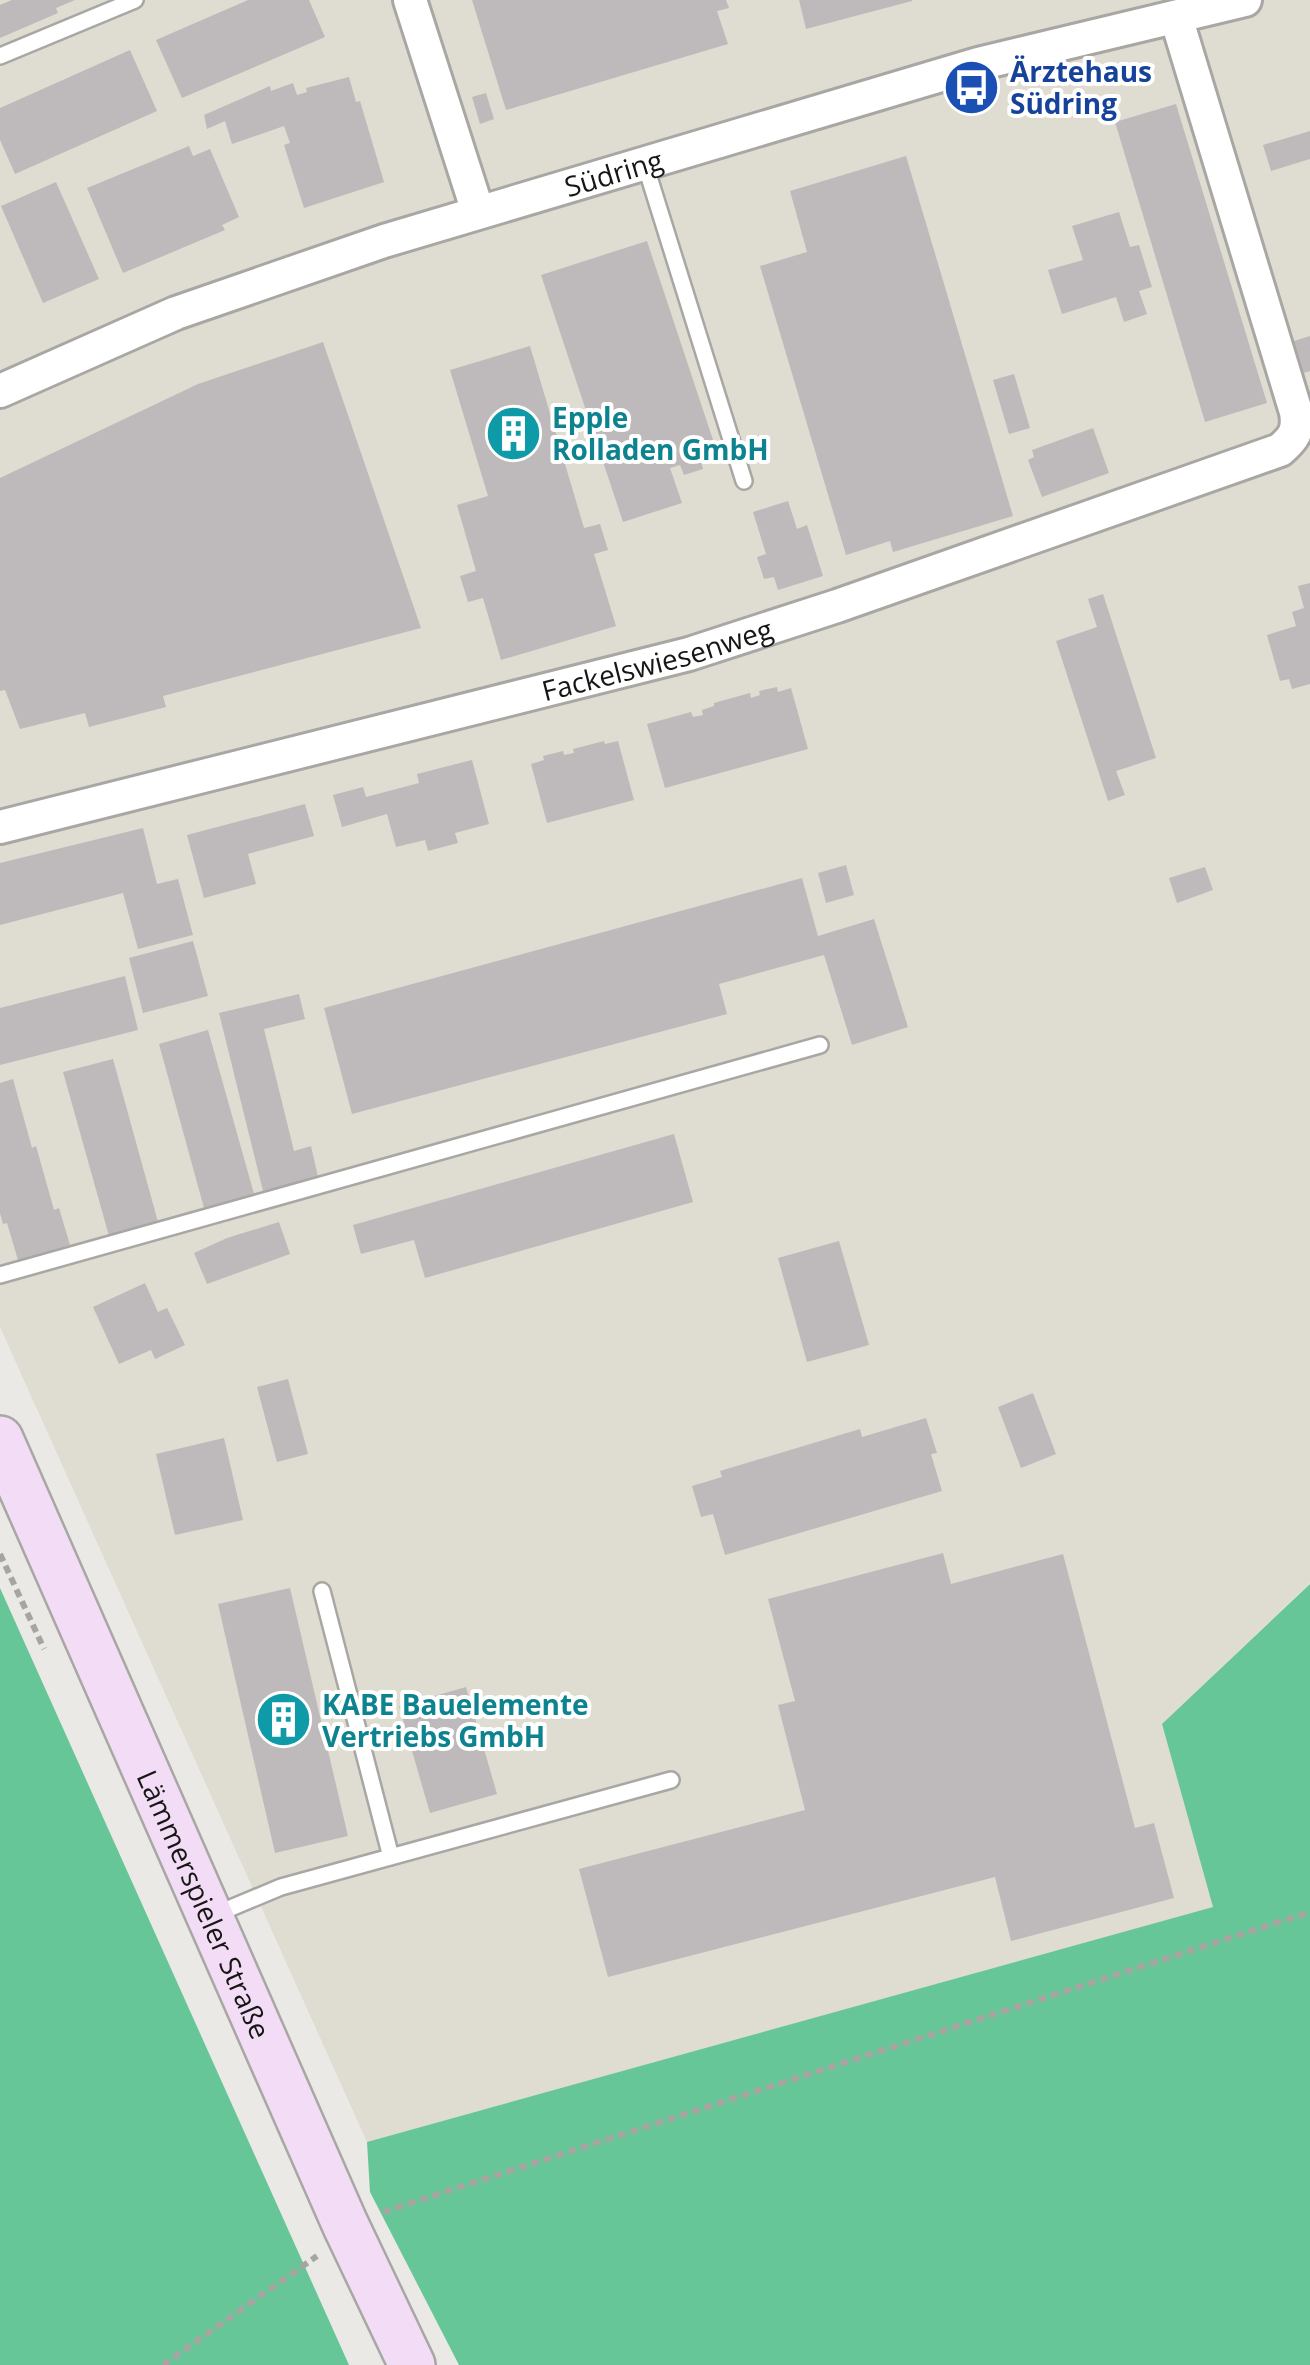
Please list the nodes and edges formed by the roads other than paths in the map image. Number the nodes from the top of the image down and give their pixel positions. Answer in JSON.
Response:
{"nodes":[{"id":1,"x":135,"y":0,"type":"edge"},
{"id":2,"x":410,"y":0,"type":"edge"},
{"id":3,"x":1245,"y":0,"type":"edge"},
{"id":4,"x":1176,"y":16,"type":"junction"},
{"id":5,"x":0,"y":56,"type":"edge"},
{"id":6,"x":644,"y":161,"type":"junction"},
{"id":7,"x":478,"y":212,"type":"junction"},
{"id":8,"x":0,"y":391,"type":"edge"},
{"id":9,"x":1302,"y":446,"type":"edge"},
{"id":10,"x":744,"y":481,"type":"dead end"},
{"id":11,"x":0,"y":827,"type":"edge"},
{"id":12,"x":820,"y":1045,"type":"dead end"},
{"id":13,"x":0,"y":1275,"type":"edge"},
{"id":14,"x":0,"y":1439,"type":"edge"},
{"id":15,"x":322,"y":1591,"type":"dead end"},
{"id":16,"x":671,"y":1780,"type":"dead end"},
{"id":17,"x":391,"y":1857,"type":"junction"},
{"id":18,"x":210,"y":1916,"type":"junction"},
{"id":19,"x":412,"y":2365,"type":"edge"}],
"edges":[{"from":1,"to":5,"type":"lane"},
{"from":2,"to":7,"type":"street"},
{"from":3,"to":4,"type":"street","name":"Südring"},
{"from":4,"to":6,"type":"street","name":"Südring"},
{"from":4,"to":9,"type":"street","name":"Fackelswiesenweg"},
{"from":6,"to":7,"type":"street","name":"Südring"},
{"from":6,"to":10,"type":"lane"},
{"from":7,"to":8,"type":"street","name":"Südring"},
{"from":9,"to":11,"type":"street","name":"Fackelswiesenweg"},
{"from":12,"to":13,"type":"lane"},
{"from":14,"to":18,"type":"main road","name":"Lämmerspieler Straße"},
{"from":15,"to":17,"type":"lane"},
{"from":16,"to":17,"type":"lane"},
{"from":17,"to":18,"type":"lane"},
{"from":18,"to":19,"type":"main road","name":"Lämmerspieler Straße"}]}
